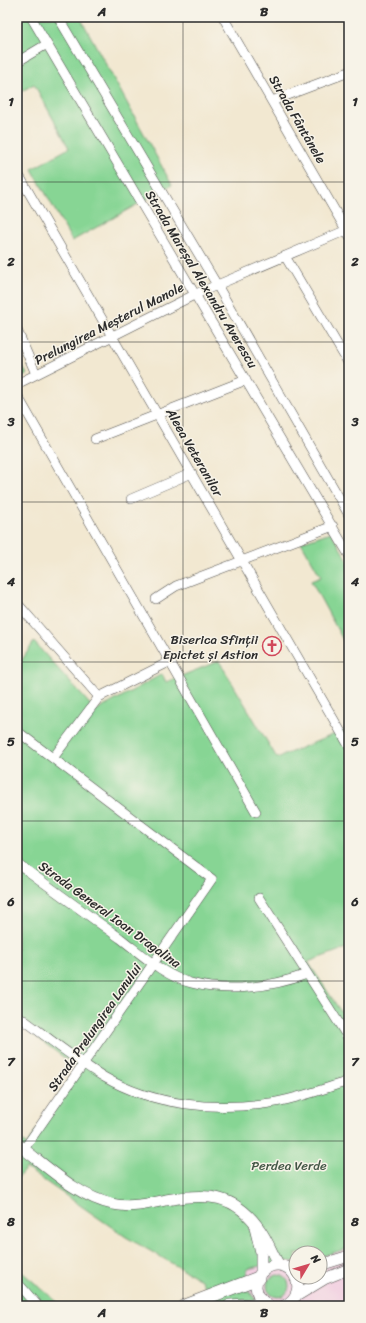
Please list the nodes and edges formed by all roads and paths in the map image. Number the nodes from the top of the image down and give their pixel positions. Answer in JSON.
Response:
{"nodes":[{"id":1,"x":31,"y":17,"type":"edge"},
{"id":2,"x":58,"y":17,"type":"edge"},
{"id":3,"x":223,"y":17,"type":"edge"},
{"id":4,"x":47,"y":44,"type":"junction"},
{"id":5,"x":17,"y":62,"type":"edge"},
{"id":6,"x":349,"y":72,"type":"edge"},
{"id":7,"x":272,"y":102,"type":"junction"},
{"id":8,"x":17,"y":172,"type":"edge"},
{"id":9,"x":348,"y":231,"type":"edge"},
{"id":10,"x":285,"y":256,"type":"junction"},
{"id":11,"x":217,"y":285,"type":"junction"},
{"id":12,"x":196,"y":294,"type":"junction"},
{"id":13,"x":17,"y":330,"type":"edge"},
{"id":14,"x":112,"y":335,"type":"junction"},
{"id":15,"x":349,"y":364,"type":"edge"},
{"id":16,"x":36,"y":374,"type":"junction"},
{"id":17,"x":246,"y":380,"type":"junction"},
{"id":18,"x":17,"y":384,"type":"edge"},
{"id":19,"x":17,"y":395,"type":"edge"},
{"id":20,"x":158,"y":414,"type":"junction"},
{"id":21,"x":95,"y":439,"type":"dead end"},
{"id":22,"x":192,"y":473,"type":"junction"},
{"id":23,"x":131,"y":499,"type":"dead end"},
{"id":24,"x":349,"y":515,"type":"edge"},
{"id":25,"x":333,"y":526,"type":"junction"},
{"id":26,"x":349,"y":555,"type":"edge"},
{"id":27,"x":243,"y":560,"type":"junction"},
{"id":28,"x":156,"y":599,"type":"dead end"},
{"id":29,"x":17,"y":603,"type":"edge"},
{"id":30,"x":169,"y":662,"type":"junction"},
{"id":31,"x":99,"y":697,"type":"junction"},
{"id":32,"x":17,"y":731,"type":"edge"},
{"id":33,"x":349,"y":746,"type":"edge"},
{"id":34,"x":53,"y":758,"type":"junction"},
{"id":35,"x":256,"y":812,"type":"dead end"},
{"id":36,"x":17,"y":863,"type":"edge"},
{"id":37,"x":259,"y":898,"type":"dead end"},
{"id":38,"x":153,"y":963,"type":"junction"},
{"id":39,"x":307,"y":974,"type":"junction"},
{"id":40,"x":17,"y":1015,"type":"edge"},
{"id":41,"x":349,"y":1039,"type":"edge"},
{"id":42,"x":84,"y":1063,"type":"junction"},
{"id":43,"x":349,"y":1080,"type":"edge"},
{"id":44,"x":20,"y":1146,"type":"edge"},
{"id":45,"x":254,"y":1224,"type":"junction"},
{"id":46,"x":349,"y":1256,"type":"edge"},
{"id":47,"x":328,"y":1263,"type":"edge"},
{"id":48,"x":288,"y":1268,"type":"edge"},
{"id":49,"x":349,"y":1269,"type":"edge"},
{"id":50,"x":260,"y":1275,"type":"junction"},
{"id":51,"x":17,"y":1282,"type":"edge"},
{"id":52,"x":298,"y":1285,"type":"edge"},
{"id":53,"x":296,"y":1296,"type":"junction"},
{"id":54,"x":268,"y":1305,"type":"edge"},
{"id":55,"x":38,"y":1306,"type":"edge"},
{"id":56,"x":185,"y":1306,"type":"edge"},
{"id":57,"x":230,"y":1306,"type":"edge"},
{"id":58,"x":284,"y":1306,"type":"edge"}],
"edges":[{"from":1,"to":4,"type":"street","name":"Strada Mareșal Alexandru Averescu"},
{"from":2,"to":11,"type":"street","name":"Strada Mareșal Alexandru Averescu"},
{"from":3,"to":7,"type":"street","name":"Strada Fântânele"},
{"from":4,"to":5,"type":"street"},
{"from":4,"to":12,"type":"street","name":"Strada Mareșal Alexandru Averescu"},
{"from":6,"to":7,"type":"street"},
{"from":7,"to":9,"type":"street","name":"Strada Fântânele"},
{"from":8,"to":14,"type":"street","name":"Aleea Veteranilor"},
{"from":9,"to":10,"type":"street","name":"Prelungirea Meșterul Manole"},
{"from":10,"to":11,"type":"street","name":"Prelungirea Meșterul Manole"},
{"from":10,"to":15,"type":"street"},
{"from":11,"to":12,"type":"street","name":"Prelungirea Meșterul Manole"},
{"from":11,"to":24,"type":"street","name":"Strada Mareșal Alexandru Averescu"},
{"from":12,"to":14,"type":"street","name":"Prelungirea Meșterul Manole"},
{"from":12,"to":17,"type":"street","name":"Strada Mareșal Alexandru Averescu"},
{"from":13,"to":16,"type":"street"},
{"from":14,"to":16,"type":"street","name":"Prelungirea Meșterul Manole"},
{"from":14,"to":20,"type":"street","name":"Aleea Veteranilor"},
{"from":16,"to":18,"type":"street","name":"Prelungirea Meșterul Manole"},
{"from":17,"to":20,"type":"street"},
{"from":17,"to":25,"type":"street","name":"Strada Mareșal Alexandru Averescu"},
{"from":19,"to":30,"type":"street"},
{"from":20,"to":21,"type":"street"},
{"from":20,"to":22,"type":"street","name":"Aleea Veteranilor"},
{"from":22,"to":23,"type":"street"},
{"from":22,"to":27,"type":"street","name":"Aleea Veteranilor"},
{"from":25,"to":26,"type":"street","name":"Strada Mareșal Alexandru Averescu"},
{"from":25,"to":27,"type":"street"},
{"from":27,"to":28,"type":"street"},
{"from":27,"to":33,"type":"street","name":"Aleea Veteranilor"},
{"from":29,"to":31,"type":"street"},
{"from":30,"to":31,"type":"street"},
{"from":30,"to":35,"type":"street"},
{"from":31,"to":34,"type":"street"},
{"from":32,"to":34,"type":"street"},
{"from":34,"to":38,"type":"street","name":"Strada Prelungirea Lanului"},
{"from":36,"to":38,"type":"street","name":"Strada General Ioan Dragalina"},
{"from":37,"to":39,"type":"street"},
{"from":38,"to":39,"type":"street","name":"Strada General Ioan Dragalina"},
{"from":38,"to":42,"type":"street","name":"Strada Prelungirea Lanului"},
{"from":39,"to":41,"type":"street"},
{"from":40,"to":42,"type":"street"},
{"from":42,"to":43,"type":"street"},
{"from":42,"to":44,"type":"street","name":"Strada Prelungirea Lanului"},
{"from":44,"to":45,"type":"main road"},
{"from":45,"to":48,"type":"main road"},
{"from":45,"to":50,"type":"main road"},
{"from":46,"to":47,"type":"main road"},
{"from":48,"to":50,"type":"main road"},
{"from":49,"to":53,"type":"main road"},
{"from":50,"to":54,"type":"main road"},
{"from":50,"to":56,"type":"highway"},
{"from":51,"to":55,"type":"street"},
{"from":52,"to":53,"type":"main road"},
{"from":53,"to":58,"type":"main road"},
{"from":54,"to":57,"type":"highway"}]}
